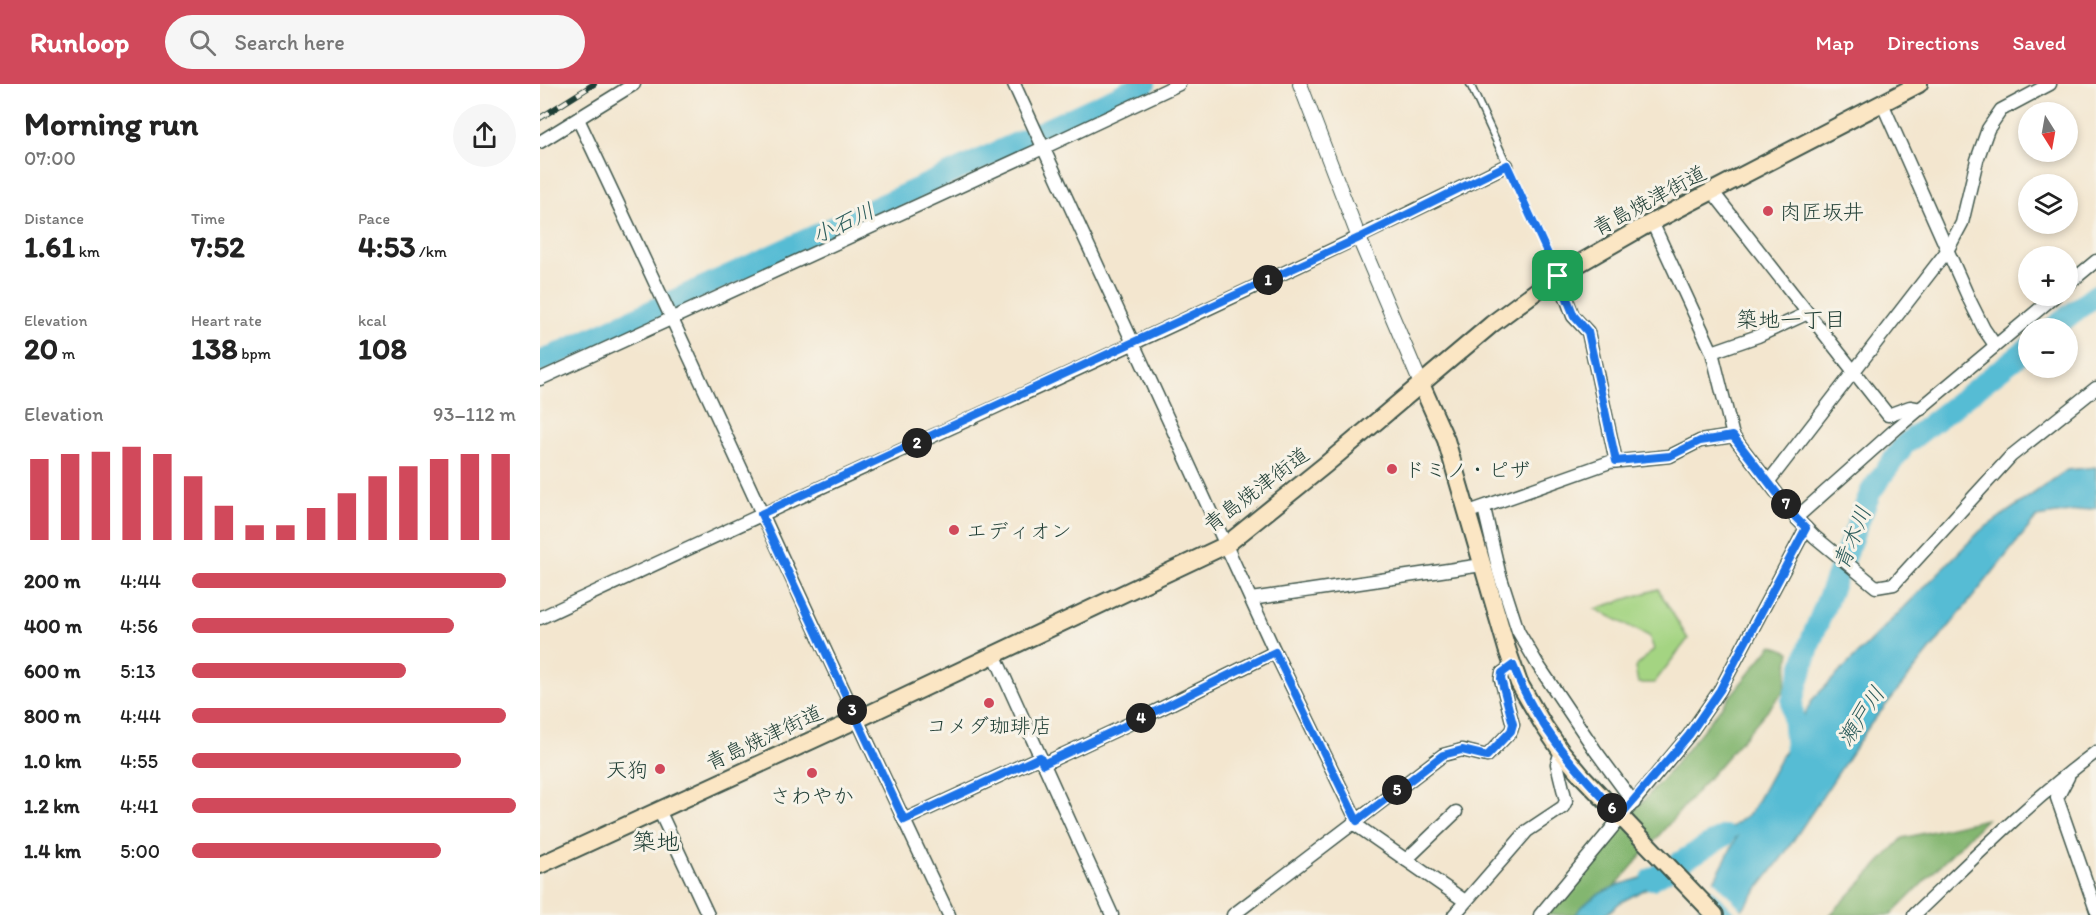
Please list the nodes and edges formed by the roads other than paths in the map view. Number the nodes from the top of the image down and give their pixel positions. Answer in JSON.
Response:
{"nodes":[{"id":1,"x":634,"y":84,"type":"edge"},
{"id":2,"x":1014,"y":84,"type":"edge"},
{"id":3,"x":1179,"y":84,"type":"edge"},
{"id":4,"x":1300,"y":84,"type":"edge"},
{"id":5,"x":1470,"y":84,"type":"edge"},
{"id":6,"x":1919,"y":84,"type":"edge"},
{"id":7,"x":2050,"y":84,"type":"edge"},
{"id":8,"x":1882,"y":103,"type":"junction"},
{"id":9,"x":578,"y":119,"type":"junction"},
{"id":10,"x":540,"y":142,"type":"edge"},
{"id":11,"x":1043,"y":148,"type":"junction"},
{"id":12,"x":1507,"y":165,"type":"junction"},
{"id":13,"x":1712,"y":191,"type":"junction"},
{"id":14,"x":1652,"y":222,"type":"junction"},
{"id":15,"x":1359,"y":238,"type":"junction"},
{"id":16,"x":1947,"y":251,"type":"junction"},
{"id":17,"x":2096,"y":261,"type":"edge"},
{"id":18,"x":1558,"y":276,"type":"junction"},
{"id":19,"x":2078,"y":276,"type":"edge"},
{"id":20,"x":2043,"y":306,"type":"edge"},
{"id":21,"x":1808,"y":313,"type":"junction"},
{"id":22,"x":673,"y":317,"type":"junction"},
{"id":23,"x":1133,"y":344,"type":"junction"},
{"id":24,"x":1995,"y":345,"type":"junction"},
{"id":25,"x":1712,"y":352,"type":"junction"},
{"id":26,"x":1855,"y":373,"type":"junction"},
{"id":27,"x":540,"y":380,"type":"edge"},
{"id":28,"x":1421,"y":384,"type":"junction"},
{"id":29,"x":2096,"y":388,"type":"edge"},
{"id":30,"x":1921,"y":408,"type":"junction"},
{"id":31,"x":1733,"y":436,"type":"junction"},
{"id":32,"x":1616,"y":461,"type":"junction"},
{"id":33,"x":1769,"y":481,"type":"junction"},
{"id":34,"x":1484,"y":508,"type":"junction"},
{"id":35,"x":1467,"y":513,"type":"junction"},
{"id":36,"x":761,"y":514,"type":"junction"},
{"id":37,"x":1796,"y":518,"type":"junction"},
{"id":38,"x":1806,"y":528,"type":"junction"},
{"id":39,"x":1226,"y":545,"type":"junction"},
{"id":40,"x":1482,"y":565,"type":"junction"},
{"id":41,"x":1251,"y":599,"type":"junction"},
{"id":42,"x":540,"y":618,"type":"edge"},
{"id":43,"x":1275,"y":652,"type":"junction"},
{"id":44,"x":994,"y":654,"type":"junction"},
{"id":45,"x":1513,"y":665,"type":"junction"},
{"id":46,"x":856,"y":720,"type":"junction"},
{"id":47,"x":1561,"y":752,"type":"junction"},
{"id":48,"x":2096,"y":752,"type":"edge"},
{"id":49,"x":1042,"y":760,"type":"junction"},
{"id":50,"x":2071,"y":770,"type":"junction"},
{"id":51,"x":1634,"y":802,"type":"junction"},
{"id":52,"x":659,"y":810,"type":"junction"},
{"id":53,"x":1456,"y":812,"type":"dead end"},
{"id":54,"x":1623,"y":819,"type":"junction"},
{"id":55,"x":904,"y":820,"type":"junction"},
{"id":56,"x":1355,"y":822,"type":"junction"},
{"id":57,"x":1406,"y":860,"type":"junction"},
{"id":58,"x":540,"y":865,"type":"edge"},
{"id":59,"x":1465,"y":902,"type":"junction"},
{"id":60,"x":2096,"y":910,"type":"edge"},
{"id":61,"x":1237,"y":914,"type":"edge"},
{"id":62,"x":708,"y":915,"type":"edge"},
{"id":63,"x":949,"y":915,"type":"edge"},
{"id":64,"x":1112,"y":915,"type":"edge"},
{"id":65,"x":1454,"y":915,"type":"edge"},
{"id":66,"x":1540,"y":915,"type":"edge"},
{"id":67,"x":1715,"y":915,"type":"edge"},
{"id":68,"x":1914,"y":915,"type":"edge"}],
"edges":[{"from":1,"to":9,"type":"street"},
{"from":2,"to":11,"type":"street"},
{"from":3,"to":11,"type":"street"},
{"from":4,"to":15,"type":"street"},
{"from":5,"to":12,"type":"lane"},
{"from":6,"to":8,"type":"main road","name":"青島焼津街道"},
{"from":7,"to":16,"type":"street"},
{"from":8,"to":13,"type":"main road","name":"青島焼津街道"},
{"from":8,"to":16,"type":"street"},
{"from":9,"to":10,"type":"street"},
{"from":9,"to":22,"type":"street"},
{"from":11,"to":22,"type":"street"},
{"from":11,"to":23,"type":"street"},
{"from":12,"to":15,"type":"street"},
{"from":12,"to":18,"type":"lane"},
{"from":13,"to":14,"type":"main road","name":"青島焼津街道"},
{"from":13,"to":21,"type":"street"},
{"from":14,"to":18,"type":"main road","name":"青島焼津街道"},
{"from":14,"to":25,"type":"street"},
{"from":15,"to":23,"type":"street"},
{"from":15,"to":28,"type":"street"},
{"from":16,"to":24,"type":"street"},
{"from":16,"to":26,"type":"street"},
{"from":17,"to":19,"type":"street"},
{"from":18,"to":28,"type":"main road","name":"青島焼津街道"},
{"from":18,"to":32,"type":"street"},
{"from":20,"to":24,"type":"street"},
{"from":21,"to":25,"type":"street"},
{"from":21,"to":26,"type":"street"},
{"from":22,"to":27,"type":"street"},
{"from":22,"to":36,"type":"street"},
{"from":23,"to":36,"type":"street"},
{"from":23,"to":39,"type":"street"},
{"from":24,"to":30,"type":"street"},
{"from":25,"to":31,"type":"street"},
{"from":26,"to":30,"type":"street"},
{"from":26,"to":33,"type":"street"},
{"from":28,"to":35,"type":"main road"},
{"from":28,"to":39,"type":"main road","name":"青島焼津街道"},
{"from":29,"to":38,"type":"street"},
{"from":30,"to":37,"type":"street"},
{"from":31,"to":32,"type":"street"},
{"from":31,"to":33,"type":"street"},
{"from":32,"to":34,"type":"street"},
{"from":33,"to":37,"type":"street"},
{"from":34,"to":35,"type":"street"},
{"from":34,"to":51,"type":"street"},
{"from":35,"to":40,"type":"main road"},
{"from":36,"to":42,"type":"street"},
{"from":36,"to":46,"type":"street"},
{"from":37,"to":38,"type":"street"},
{"from":38,"to":51,"type":"street"},
{"from":39,"to":41,"type":"street"},
{"from":39,"to":44,"type":"main road","name":"青島焼津街道"},
{"from":40,"to":41,"type":"street"},
{"from":40,"to":45,"type":"main road"},
{"from":41,"to":43,"type":"street"},
{"from":43,"to":49,"type":"street"},
{"from":43,"to":56,"type":"street"},
{"from":44,"to":46,"type":"main road","name":"青島焼津街道"},
{"from":44,"to":49,"type":"street"},
{"from":45,"to":47,"type":"main road"},
{"from":45,"to":56,"type":"street"},
{"from":46,"to":52,"type":"main road","name":"青島焼津街道"},
{"from":46,"to":55,"type":"street"},
{"from":47,"to":54,"type":"main road"},
{"from":47,"to":59,"type":"street"},
{"from":48,"to":50,"type":"street"},
{"from":49,"to":55,"type":"street"},
{"from":49,"to":64,"type":"street"},
{"from":50,"to":60,"type":"street"},
{"from":50,"to":68,"type":"street"},
{"from":51,"to":54,"type":"street"},
{"from":52,"to":58,"type":"main road","name":"青島焼津街道"},
{"from":52,"to":62,"type":"street"},
{"from":53,"to":57,"type":"street"},
{"from":54,"to":66,"type":"street"},
{"from":54,"to":67,"type":"main road"},
{"from":55,"to":63,"type":"street"},
{"from":56,"to":57,"type":"street"},
{"from":56,"to":61,"type":"street"},
{"from":57,"to":59,"type":"street"},
{"from":59,"to":65,"type":"street"}]}
